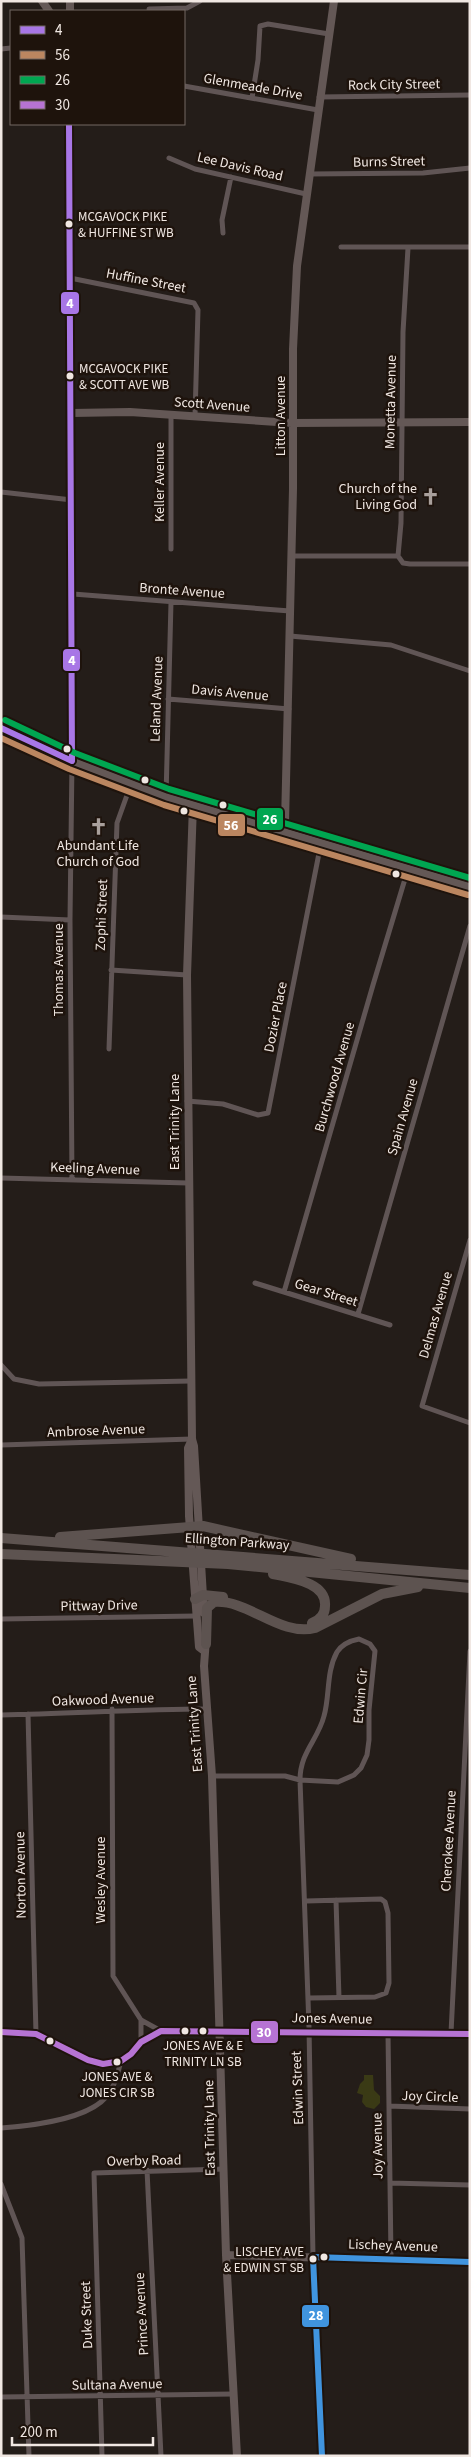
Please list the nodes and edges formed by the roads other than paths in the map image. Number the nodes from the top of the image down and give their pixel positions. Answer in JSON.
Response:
{"nodes":[{"id":1,"x":200,"y":1,"type":"edge"},
{"id":2,"x":334,"y":1,"type":"edge"},
{"id":3,"x":149,"y":9,"type":"dead end"},
{"id":4,"x":328,"y":34,"type":"junction"},
{"id":5,"x":185,"y":86,"type":"edge"},
{"id":6,"x":470,"y":95,"type":"edge"},
{"id":7,"x":252,"y":98,"type":"junction"},
{"id":8,"x":319,"y":98,"type":"junction"},
{"id":9,"x":318,"y":110,"type":"junction"},
{"id":10,"x":69,"y":125,"type":"edge"},
{"id":11,"x":169,"y":158,"type":"dead end"},
{"id":12,"x":470,"y":168,"type":"edge"},
{"id":13,"x":309,"y":174,"type":"junction"},
{"id":14,"x":231,"y":177,"type":"junction"},
{"id":15,"x":306,"y":194,"type":"junction"},
{"id":16,"x":223,"y":233,"type":"dead end"},
{"id":17,"x":341,"y":247,"type":"dead end"},
{"id":18,"x":470,"y":247,"type":"edge"},
{"id":19,"x":408,"y":248,"type":"junction"},
{"id":20,"x":70,"y":278,"type":"junction"},
{"id":21,"x":72,"y":413,"type":"junction"},
{"id":22,"x":171,"y":415,"type":"junction"},
{"id":23,"x":195,"y":416,"type":"junction"},
{"id":24,"x":401,"y":422,"type":"junction"},
{"id":25,"x":470,"y":422,"type":"edge"},
{"id":26,"x":292,"y":423,"type":"junction"},
{"id":27,"x":1,"y":492,"type":"edge"},
{"id":28,"x":72,"y":500,"type":"junction"},
{"id":29,"x":171,"y":549,"type":"dead end"},
{"id":30,"x":291,"y":556,"type":"junction"},
{"id":31,"x":398,"y":556,"type":"junction"},
{"id":32,"x":470,"y":564,"type":"edge"},
{"id":33,"x":73,"y":594,"type":"junction"},
{"id":34,"x":171,"y":602,"type":"junction"},
{"id":35,"x":290,"y":611,"type":"junction"},
{"id":36,"x":290,"y":636,"type":"junction"},
{"id":37,"x":470,"y":671,"type":"edge"},
{"id":38,"x":168,"y":699,"type":"junction"},
{"id":39,"x":289,"y":709,"type":"junction"},
{"id":40,"x":1,"y":728,"type":"edge"},
{"id":41,"x":72,"y":761,"type":"junction"},
{"id":42,"x":131,"y":784,"type":"junction"},
{"id":43,"x":166,"y":797,"type":"junction"},
{"id":44,"x":193,"y":806,"type":"junction"},
{"id":45,"x":283,"y":833,"type":"junction"},
{"id":46,"x":321,"y":843,"type":"junction"},
{"id":47,"x":408,"y":869,"type":"junction"},
{"id":48,"x":470,"y":888,"type":"edge"},
{"id":49,"x":1,"y":917,"type":"edge"},
{"id":50,"x":70,"y":920,"type":"junction"},
{"id":51,"x":470,"y":926,"type":"edge"},
{"id":52,"x":110,"y":970,"type":"junction"},
{"id":53,"x":187,"y":975,"type":"junction"},
{"id":54,"x":109,"y":1049,"type":"dead end"},
{"id":55,"x":187,"y":1101,"type":"junction"},
{"id":56,"x":1,"y":1178,"type":"edge"},
{"id":57,"x":72,"y":1180,"type":"junction"},
{"id":58,"x":188,"y":1183,"type":"junction"},
{"id":59,"x":470,"y":1240,"type":"edge"},
{"id":60,"x":255,"y":1283,"type":"dead end"},
{"id":61,"x":284,"y":1292,"type":"junction"},
{"id":62,"x":358,"y":1314,"type":"junction"},
{"id":63,"x":390,"y":1325,"type":"dead end"},
{"id":64,"x":1,"y":1364,"type":"edge"},
{"id":65,"x":191,"y":1381,"type":"junction"},
{"id":66,"x":470,"y":1423,"type":"edge"},
{"id":67,"x":192,"y":1439,"type":"junction"},
{"id":68,"x":1,"y":1444,"type":"edge"},
{"id":69,"x":194,"y":1528,"type":"junction"},
{"id":70,"x":1,"y":1538,"type":"edge"},
{"id":71,"x":16,"y":1539,"type":"junction"},
{"id":72,"x":1,"y":1554,"type":"edge"},
{"id":73,"x":228,"y":1564,"type":"junction"},
{"id":74,"x":375,"y":1566,"type":"junction"},
{"id":75,"x":470,"y":1575,"type":"edge"},
{"id":76,"x":433,"y":1584,"type":"junction"},
{"id":77,"x":470,"y":1588,"type":"edge"},
{"id":78,"x":204,"y":1599,"type":"junction"},
{"id":79,"x":196,"y":1616,"type":"junction"},
{"id":80,"x":1,"y":1619,"type":"edge"},
{"id":81,"x":204,"y":1647,"type":"junction"},
{"id":82,"x":470,"y":1650,"type":"edge"},
{"id":83,"x":206,"y":1708,"type":"junction"},
{"id":84,"x":112,"y":1710,"type":"junction"},
{"id":85,"x":28,"y":1714,"type":"junction"},
{"id":86,"x":1,"y":1715,"type":"edge"},
{"id":87,"x":468,"y":1740,"type":"edge"},
{"id":88,"x":212,"y":1776,"type":"junction"},
{"id":89,"x":300,"y":1780,"type":"junction"},
{"id":90,"x":462,"y":1798,"type":"junction"},
{"id":91,"x":470,"y":1798,"type":"edge"},
{"id":92,"x":336,"y":1900,"type":"junction"},
{"id":93,"x":306,"y":1902,"type":"junction"},
{"id":94,"x":308,"y":1998,"type":"junction"},
{"id":95,"x":340,"y":1998,"type":"junction"},
{"id":96,"x":141,"y":2020,"type":"junction"},
{"id":97,"x":161,"y":2030,"type":"junction"},
{"id":98,"x":220,"y":2030,"type":"junction"},
{"id":99,"x":309,"y":2031,"type":"junction"},
{"id":100,"x":1,"y":2032,"type":"edge"},
{"id":101,"x":388,"y":2033,"type":"junction"},
{"id":102,"x":450,"y":2033,"type":"junction"},
{"id":103,"x":36,"y":2034,"type":"junction"},
{"id":104,"x":470,"y":2034,"type":"edge"},
{"id":105,"x":141,"y":2042,"type":"junction"},
{"id":106,"x":121,"y":2061,"type":"junction"},
{"id":107,"x":389,"y":2106,"type":"junction"},
{"id":108,"x":470,"y":2109,"type":"edge"},
{"id":109,"x":1,"y":2128,"type":"edge"},
{"id":110,"x":224,"y":2169,"type":"junction"},
{"id":111,"x":147,"y":2170,"type":"junction"},
{"id":112,"x":94,"y":2173,"type":"joint"},
{"id":113,"x":390,"y":2183,"type":"junction"},
{"id":114,"x":1,"y":2184,"type":"edge"},
{"id":115,"x":470,"y":2185,"type":"edge"},
{"id":116,"x":226,"y":2255,"type":"junction"},
{"id":117,"x":313,"y":2257,"type":"junction"},
{"id":118,"x":391,"y":2258,"type":"junction"},
{"id":119,"x":470,"y":2262,"type":"edge"},
{"id":120,"x":233,"y":2394,"type":"junction"},
{"id":121,"x":158,"y":2395,"type":"junction"},
{"id":122,"x":27,"y":2396,"type":"junction"},
{"id":123,"x":1,"y":2397,"type":"edge"},
{"id":124,"x":100,"y":2397,"type":"junction"},
{"id":125,"x":29,"y":2456,"type":"edge"},
{"id":126,"x":102,"y":2456,"type":"edge"},
{"id":127,"x":160,"y":2456,"type":"edge"},
{"id":128,"x":237,"y":2456,"type":"edge"},
{"id":129,"x":322,"y":2456,"type":"edge"}],
"edges":[{"from":1,"to":3,"type":"street"},
{"from":2,"to":4,"type":"street","name":"Litton Avenue"},
{"from":4,"to":7,"type":"street"},
{"from":4,"to":8,"type":"street","name":"Litton Avenue"},
{"from":5,"to":7,"type":"street","name":"Glenmeade Drive"},
{"from":6,"to":8,"type":"street","name":"Rock City Street"},
{"from":7,"to":9,"type":"street","name":"Glenmeade Drive"},
{"from":8,"to":9,"type":"street","name":"Litton Avenue"},
{"from":9,"to":13,"type":"street","name":"Litton Avenue"},
{"from":10,"to":20,"type":"street"},
{"from":11,"to":14,"type":"street","name":"Lee Davis Road"},
{"from":12,"to":13,"type":"street","name":"Burns Street"},
{"from":13,"to":15,"type":"street","name":"Litton Avenue"},
{"from":14,"to":15,"type":"street","name":"Lee Davis Road"},
{"from":14,"to":16,"type":"street"},
{"from":15,"to":26,"type":"street","name":"Litton Avenue"},
{"from":17,"to":19,"type":"street"},
{"from":18,"to":19,"type":"street"},
{"from":19,"to":24,"type":"street","name":"Monetta Avenue"},
{"from":20,"to":21,"type":"street"},
{"from":20,"to":23,"type":"street","name":"Huffine Street"},
{"from":21,"to":22,"type":"street","name":"Scott Avenue"},
{"from":21,"to":28,"type":"street"},
{"from":22,"to":23,"type":"street","name":"Scott Avenue"},
{"from":22,"to":29,"type":"street","name":"Keller Avenue"},
{"from":23,"to":26,"type":"street","name":"Scott Avenue"},
{"from":24,"to":25,"type":"street","name":"Scott Avenue"},
{"from":24,"to":26,"type":"street","name":"Scott Avenue"},
{"from":24,"to":31,"type":"street","name":"Monetta Avenue"},
{"from":26,"to":30,"type":"street","name":"Litton Avenue"},
{"from":27,"to":28,"type":"street"},
{"from":28,"to":33,"type":"street"},
{"from":30,"to":31,"type":"street"},
{"from":30,"to":35,"type":"street","name":"Litton Avenue"},
{"from":31,"to":32,"type":"street"},
{"from":33,"to":34,"type":"street","name":"Bronte Avenue"},
{"from":33,"to":41,"type":"street"},
{"from":34,"to":35,"type":"street","name":"Bronte Avenue"},
{"from":34,"to":38,"type":"street","name":"Leland Avenue"},
{"from":35,"to":36,"type":"street","name":"Litton Avenue"},
{"from":36,"to":37,"type":"street"},
{"from":36,"to":39,"type":"street","name":"Litton Avenue"},
{"from":38,"to":39,"type":"street","name":"Davis Avenue"},
{"from":38,"to":43,"type":"street","name":"Leland Avenue"},
{"from":39,"to":45,"type":"street","name":"Litton Avenue"},
{"from":40,"to":41,"type":"street"},
{"from":41,"to":42,"type":"street"},
{"from":41,"to":50,"type":"street","name":"Thomas Avenue"},
{"from":42,"to":43,"type":"street"},
{"from":42,"to":52,"type":"street","name":"Zophi Street"},
{"from":43,"to":44,"type":"street"},
{"from":44,"to":45,"type":"street"},
{"from":44,"to":53,"type":"street","name":"East Trinity Lane"},
{"from":45,"to":46,"type":"street"},
{"from":46,"to":47,"type":"street"},
{"from":46,"to":55,"type":"street","name":"Dozier Place"},
{"from":47,"to":48,"type":"street"},
{"from":47,"to":61,"type":"street","name":"Burchwood Avenue"},
{"from":49,"to":50,"type":"street"},
{"from":50,"to":57,"type":"street","name":"Thomas Avenue"},
{"from":51,"to":62,"type":"street","name":"Spain Avenue"},
{"from":52,"to":53,"type":"street"},
{"from":52,"to":54,"type":"street","name":"Zophi Street"},
{"from":53,"to":55,"type":"street","name":"East Trinity Lane"},
{"from":55,"to":58,"type":"street","name":"East Trinity Lane"},
{"from":56,"to":57,"type":"street","name":"Keeling Avenue"},
{"from":57,"to":58,"type":"street","name":"Keeling Avenue"},
{"from":58,"to":65,"type":"street","name":"East Trinity Lane"},
{"from":59,"to":66,"type":"street","name":"Delmas Avenue"},
{"from":60,"to":61,"type":"street","name":"Gear Street"},
{"from":61,"to":62,"type":"street","name":"Gear Street"},
{"from":62,"to":63,"type":"street","name":"Gear Street"},
{"from":64,"to":65,"type":"street"},
{"from":65,"to":67,"type":"street","name":"East Trinity Lane"},
{"from":67,"to":68,"type":"street","name":"Ambrose Avenue"},
{"from":67,"to":69,"type":"street","name":"East Trinity Lane"},
{"from":69,"to":71,"type":"highway"},
{"from":69,"to":74,"type":"highway"},
{"from":69,"to":78,"type":"street","name":"East Trinity Lane"},
{"from":70,"to":71,"type":"highway","name":"Ellington Parkway"},
{"from":71,"to":74,"type":"highway","name":"Ellington Parkway"},
{"from":72,"to":73,"type":"highway","name":"Ellington Parkway"},
{"from":73,"to":76,"type":"highway","name":"Ellington Parkway"},
{"from":73,"to":78,"type":"highway"},
{"from":74,"to":75,"type":"highway","name":"Ellington Parkway"},
{"from":76,"to":77,"type":"highway","name":"Ellington Parkway"},
{"from":76,"to":78,"type":"highway"},
{"from":78,"to":79,"type":"street","name":"East Trinity Lane"},
{"from":78,"to":81,"type":"highway"},
{"from":79,"to":80,"type":"street","name":"Pittway Drive"},
{"from":79,"to":81,"type":"street","name":"East Trinity Lane"},
{"from":81,"to":83,"type":"street","name":"East Trinity Lane"},
{"from":82,"to":87,"type":"street","name":"Cherokee Avenue"},
{"from":83,"to":84,"type":"street","name":"Oakwood Avenue"},
{"from":83,"to":88,"type":"street","name":"East Trinity Lane"},
{"from":84,"to":85,"type":"street","name":"Oakwood Avenue"},
{"from":84,"to":96,"type":"street","name":"Wesley Avenue"},
{"from":85,"to":86,"type":"street","name":"Oakwood Avenue"},
{"from":85,"to":103,"type":"street","name":"Norton Avenue"},
{"from":87,"to":90,"type":"street","name":"Cherokee Avenue"},
{"from":88,"to":89,"type":"street"},
{"from":88,"to":98,"type":"street","name":"East Trinity Lane"},
{"from":89,"to":89,"type":"street","name":"Edwin Cir"},
{"from":89,"to":93,"type":"street","name":"Edwin Street"},
{"from":90,"to":91,"type":"street"},
{"from":90,"to":102,"type":"street","name":"Cherokee Avenue"},
{"from":92,"to":93,"type":"street"},
{"from":92,"to":95,"type":"street"},
{"from":92,"to":95,"type":"street"},
{"from":93,"to":94,"type":"street","name":"Edwin Street"},
{"from":94,"to":95,"type":"street"},
{"from":94,"to":99,"type":"street","name":"Edwin Street"},
{"from":96,"to":97,"type":"street"},
{"from":96,"to":105,"type":"street"},
{"from":97,"to":98,"type":"street","name":"Jones Avenue"},
{"from":97,"to":105,"type":"street"},
{"from":98,"to":99,"type":"street","name":"Jones Avenue"},
{"from":98,"to":110,"type":"street","name":"East Trinity Lane"},
{"from":99,"to":101,"type":"street","name":"Jones Avenue"},
{"from":99,"to":117,"type":"street","name":"Edwin Street"},
{"from":100,"to":103,"type":"street"},
{"from":101,"to":102,"type":"street","name":"Jones Avenue"},
{"from":101,"to":107,"type":"street","name":"Joy Avenue"},
{"from":102,"to":104,"type":"street","name":"Jones Avenue"},
{"from":103,"to":106,"type":"street"},
{"from":105,"to":106,"type":"street"},
{"from":106,"to":109,"type":"street"},
{"from":107,"to":108,"type":"street","name":"Joy Circle"},
{"from":107,"to":113,"type":"street","name":"Joy Avenue"},
{"from":110,"to":111,"type":"street","name":"Overby Road"},
{"from":110,"to":116,"type":"street","name":"East Trinity Lane"},
{"from":111,"to":112,"type":"street","name":"Overby Road"},
{"from":111,"to":121,"type":"street","name":"Prince Avenue"},
{"from":112,"to":124,"type":"street","name":"Duke Street"},
{"from":113,"to":115,"type":"street"},
{"from":113,"to":118,"type":"street","name":"Joy Avenue"},
{"from":114,"to":122,"type":"street"},
{"from":116,"to":117,"type":"street","name":"Lischey Avenue"},
{"from":116,"to":120,"type":"street","name":"East Trinity Lane"},
{"from":117,"to":118,"type":"street","name":"Lischey Avenue"},
{"from":117,"to":129,"type":"street","name":"Edwin Street"},
{"from":118,"to":119,"type":"street","name":"Lischey Avenue"},
{"from":120,"to":121,"type":"street","name":"Sultana Avenue"},
{"from":120,"to":128,"type":"street","name":"East Trinity Lane"},
{"from":121,"to":124,"type":"street","name":"Sultana Avenue"},
{"from":121,"to":127,"type":"street","name":"Prince Avenue"},
{"from":122,"to":123,"type":"street","name":"Sultana Avenue"},
{"from":122,"to":124,"type":"street","name":"Sultana Avenue"},
{"from":122,"to":125,"type":"street"},
{"from":124,"to":126,"type":"street","name":"Duke Street"}]}
